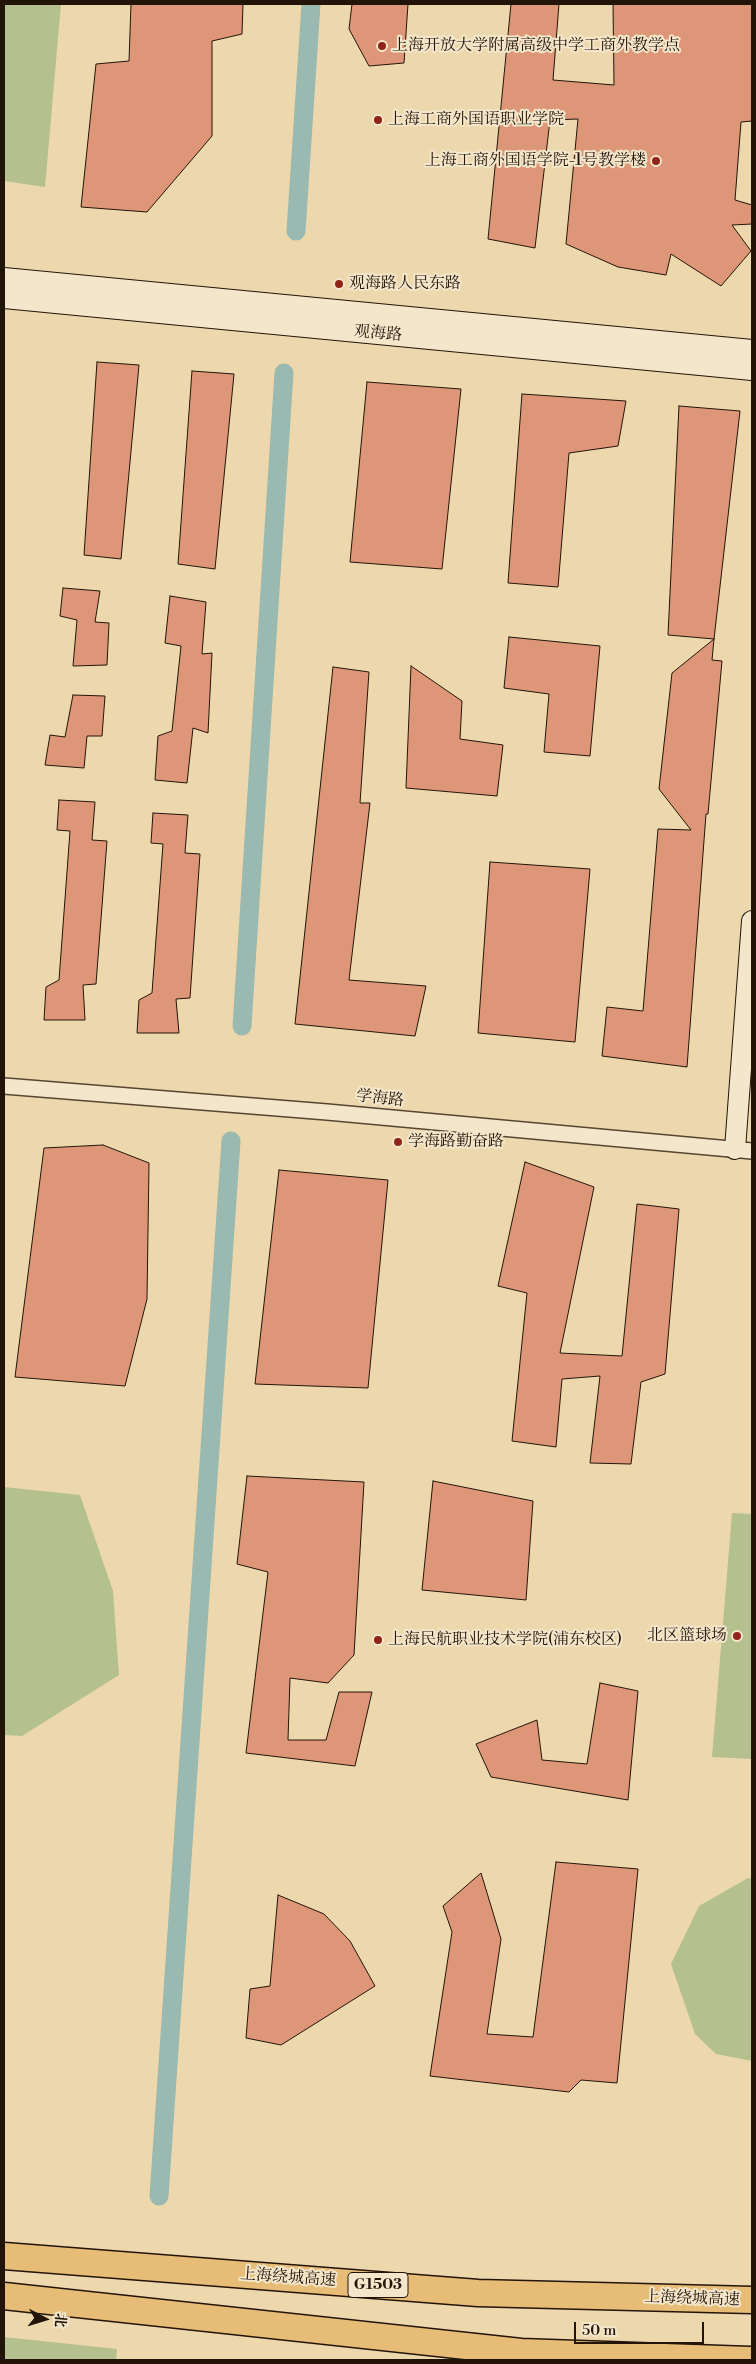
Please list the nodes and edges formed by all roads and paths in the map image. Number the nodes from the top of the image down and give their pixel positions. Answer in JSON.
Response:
{"nodes":[{"id":1,"x":4,"y":278,"type":"edge"},
{"id":2,"x":4,"y":298,"type":"edge"},
{"id":3,"x":752,"y":350,"type":"edge"},
{"id":4,"x":752,"y":370,"type":"edge"},
{"id":5,"x":752,"y":922,"type":"edge"},
{"id":6,"x":4,"y":1086,"type":"edge"},
{"id":7,"x":744,"y":1150,"type":"edge"},
{"id":8,"x":4,"y":2256,"type":"edge"},
{"id":9,"x":4,"y":2296,"type":"edge"},
{"id":10,"x":752,"y":2300,"type":"edge"},
{"id":11,"x":750,"y":2360,"type":"edge"}],
"edges":[{"from":1,"to":3,"type":"main road","name":"观海路"},
{"from":2,"to":4,"type":"main road","name":"观海路"},
{"from":5,"to":7,"type":"main road"},
{"from":6,"to":7,"type":"street","name":"学海路"},
{"from":8,"to":10,"type":"highway","name":"上海绕城高速","number":"G1503"},
{"from":9,"to":11,"type":"highway"}]}
